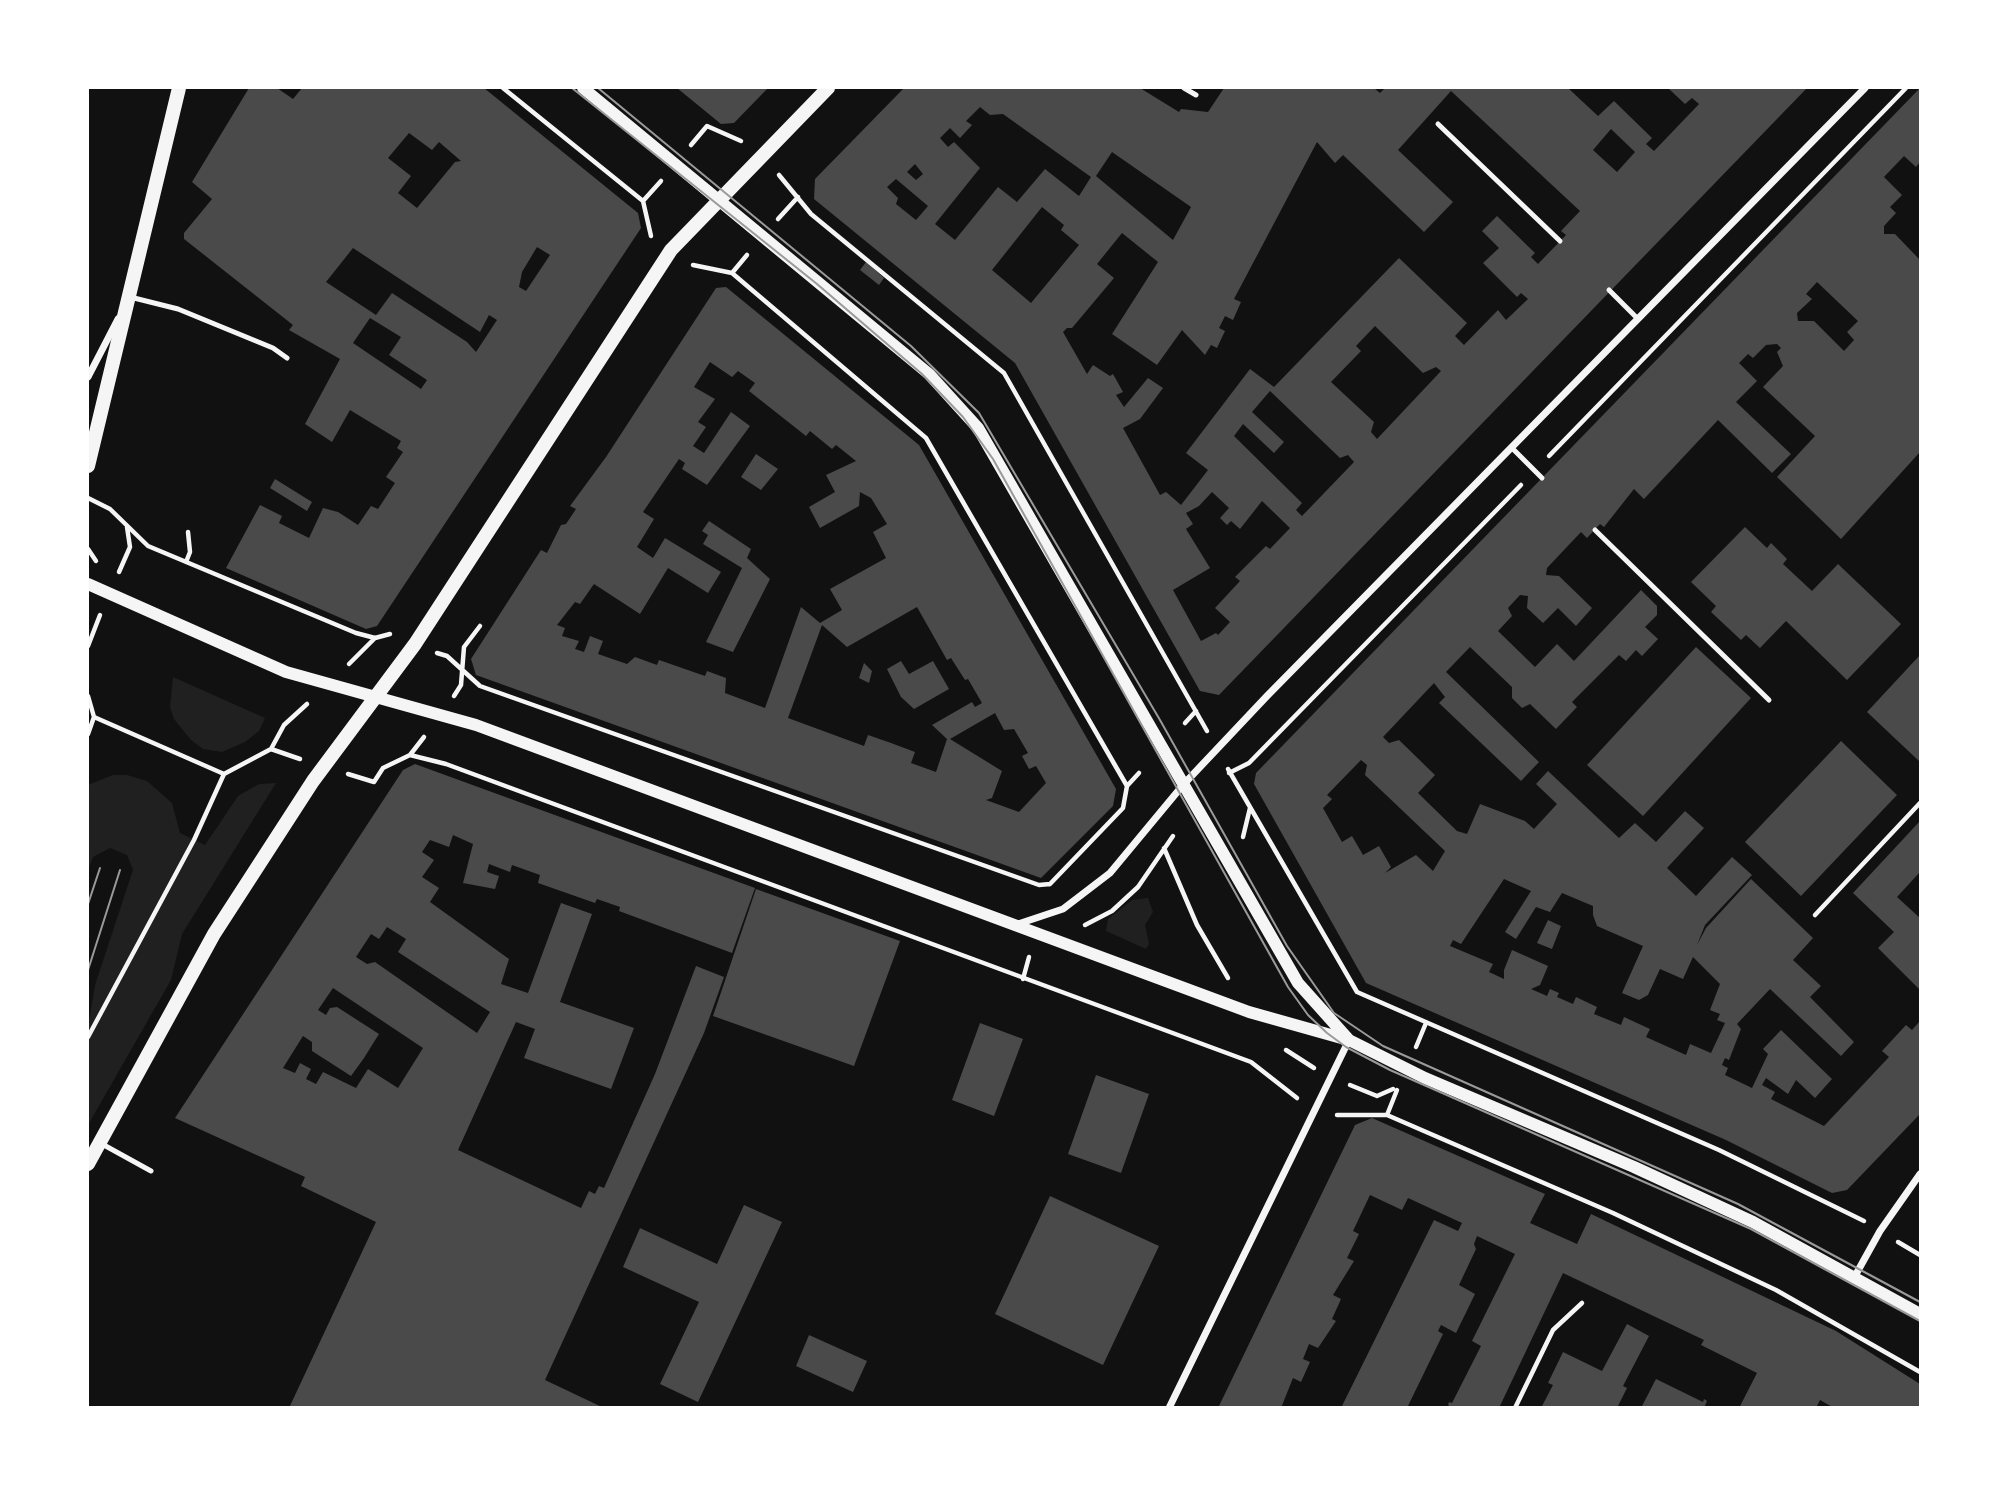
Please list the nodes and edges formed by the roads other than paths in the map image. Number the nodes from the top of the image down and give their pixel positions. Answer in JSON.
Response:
{"nodes":[{"id":1,"x":179,"y":88,"type":"edge"},
{"id":2,"x":583,"y":88,"type":"edge"},
{"id":3,"x":828,"y":88,"type":"edge"},
{"id":4,"x":1184,"y":88,"type":"edge"},
{"id":5,"x":1865,"y":88,"type":"edge"},
{"id":6,"x":1196,"y":95,"type":"dead end"},
{"id":7,"x":1438,"y":124,"type":"dead end"},
{"id":8,"x":715,"y":204,"type":"junction"},
{"id":9,"x":1560,"y":241,"type":"dead end"},
{"id":10,"x":1609,"y":290,"type":"dead end"},
{"id":11,"x":130,"y":296,"type":"junction"},
{"id":12,"x":1638,"y":319,"type":"junction"},
{"id":13,"x":287,"y":358,"type":"dead end"},
{"id":14,"x":88,"y":377,"type":"edge"},
{"id":15,"x":1512,"y":448,"type":"junction"},
{"id":16,"x":88,"y":466,"type":"edge"},
{"id":17,"x":1542,"y":478,"type":"dead end"},
{"id":18,"x":1595,"y":530,"type":"dead end"},
{"id":19,"x":88,"y":584,"type":"edge"},
{"id":20,"x":376,"y":697,"type":"junction"},
{"id":21,"x":1769,"y":700,"type":"dead end"},
{"id":22,"x":1183,"y":785,"type":"junction"},
{"id":23,"x":1012,"y":925,"type":"junction"},
{"id":24,"x":1349,"y":1040,"type":"junction"},
{"id":25,"x":100,"y":1142,"type":"junction"},
{"id":26,"x":88,"y":1164,"type":"edge"},
{"id":27,"x":151,"y":1171,"type":"dead end"},
{"id":28,"x":1920,"y":1174,"type":"edge"},
{"id":29,"x":1855,"y":1276,"type":"junction"},
{"id":30,"x":1920,"y":1314,"type":"edge"},
{"id":31,"x":1169,"y":1408,"type":"edge"}],
"edges":[{"from":1,"to":11,"type":"main road"},
{"from":2,"to":8,"type":"street"},
{"from":3,"to":8,"type":"main road"},
{"from":4,"to":6,"type":"lane"},
{"from":5,"to":12,"type":"street"},
{"from":7,"to":9,"type":"lane"},
{"from":8,"to":20,"type":"main road"},
{"from":8,"to":22,"type":"street"},
{"from":10,"to":12,"type":"lane"},
{"from":11,"to":13,"type":"lane"},
{"from":11,"to":14,"type":"street"},
{"from":11,"to":16,"type":"main road"},
{"from":12,"to":15,"type":"street"},
{"from":15,"to":17,"type":"lane"},
{"from":15,"to":22,"type":"street"},
{"from":18,"to":21,"type":"lane"},
{"from":19,"to":20,"type":"street"},
{"from":20,"to":23,"type":"street"},
{"from":20,"to":25,"type":"main road"},
{"from":22,"to":23,"type":"street"},
{"from":22,"to":24,"type":"street"},
{"from":23,"to":24,"type":"street"},
{"from":24,"to":29,"type":"street"},
{"from":24,"to":31,"type":"street"},
{"from":25,"to":26,"type":"main road"},
{"from":25,"to":27,"type":"lane"},
{"from":28,"to":29,"type":"street"},
{"from":29,"to":30,"type":"street"}]}
